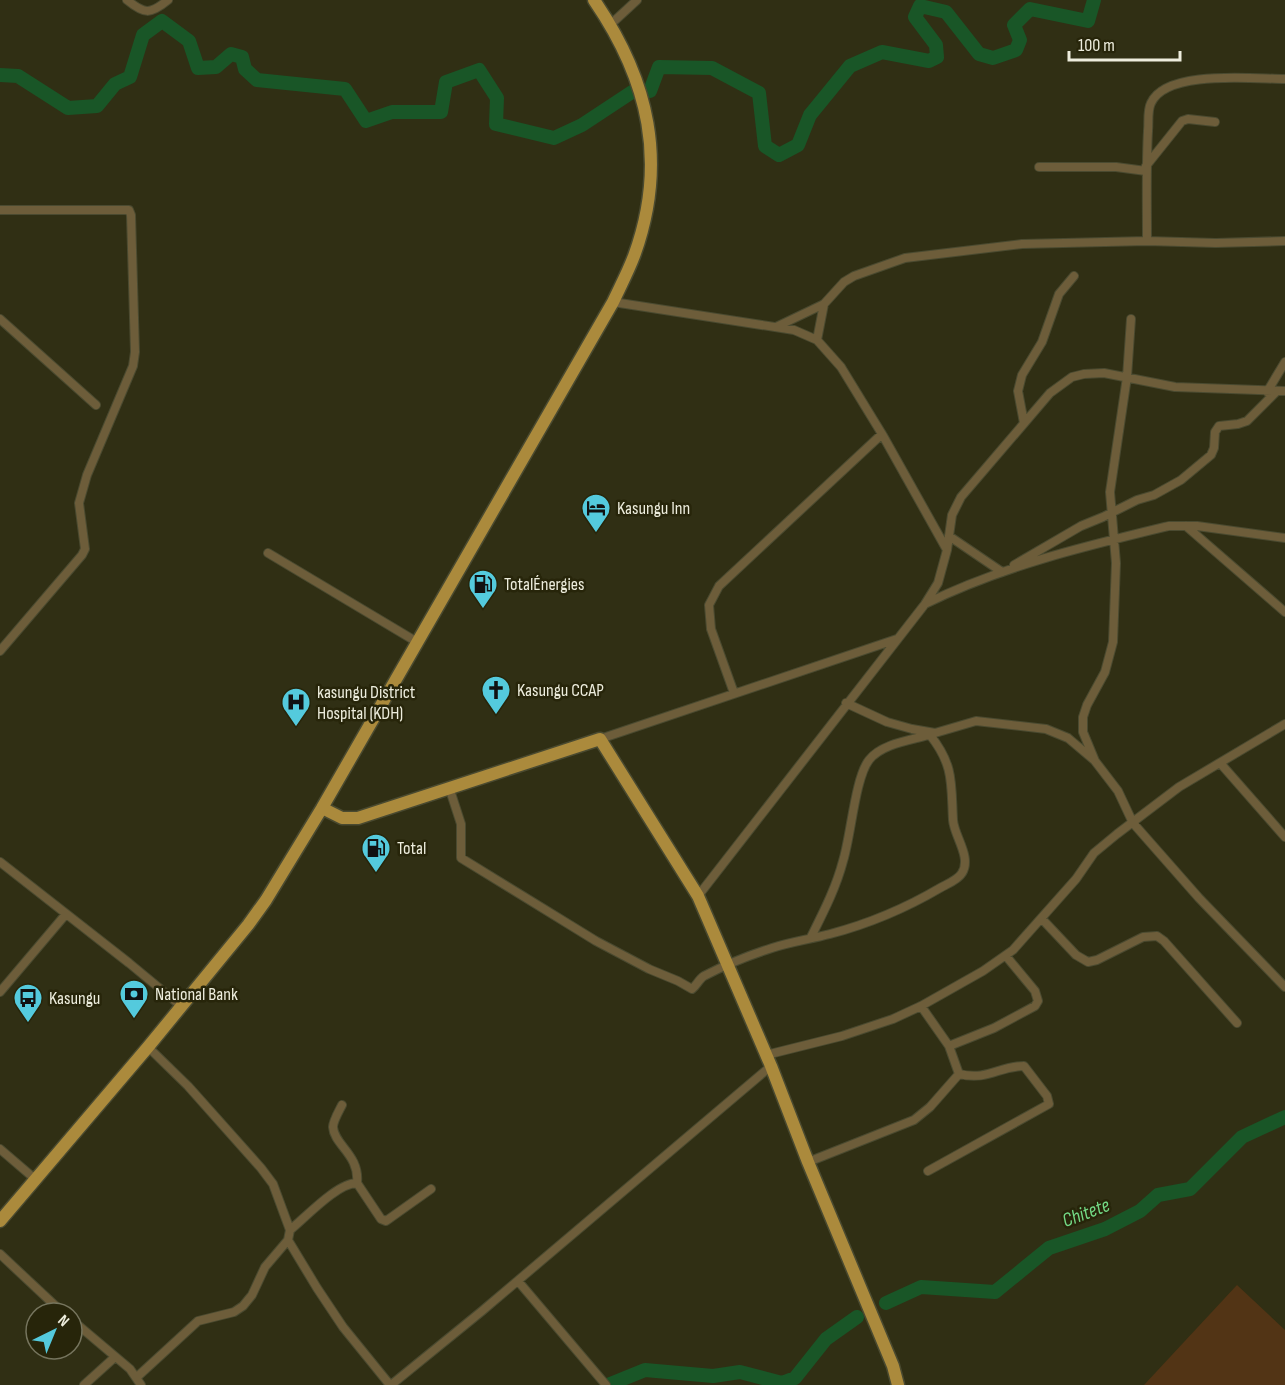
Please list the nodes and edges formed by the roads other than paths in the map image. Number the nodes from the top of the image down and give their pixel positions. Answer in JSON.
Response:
{"nodes":[{"id":1,"x":127,"y":0,"type":"edge"},
{"id":2,"x":168,"y":0,"type":"edge"},
{"id":3,"x":594,"y":0,"type":"edge"},
{"id":4,"x":637,"y":0,"type":"edge"},
{"id":5,"x":611,"y":24,"type":"junction"},
{"id":6,"x":1285,"y":79,"type":"edge"},
{"id":7,"x":1215,"y":122,"type":"dead end"},
{"id":8,"x":1039,"y":167,"type":"dead end"},
{"id":9,"x":1146,"y":169,"type":"junction"},
{"id":10,"x":0,"y":210,"type":"edge"},
{"id":11,"x":1147,"y":241,"type":"junction"},
{"id":12,"x":1285,"y":241,"type":"edge"},
{"id":13,"x":1074,"y":276,"type":"dead end"},
{"id":14,"x":613,"y":302,"type":"junction"},
{"id":15,"x":824,"y":304,"type":"junction"},
{"id":16,"x":1131,"y":318,"type":"dead end"},
{"id":17,"x":0,"y":319,"type":"edge"},
{"id":18,"x":775,"y":327,"type":"junction"},
{"id":19,"x":817,"y":340,"type":"junction"},
{"id":20,"x":1285,"y":362,"type":"edge"},
{"id":21,"x":1127,"y":377,"type":"junction"},
{"id":22,"x":1285,"y":391,"type":"edge"},
{"id":23,"x":1272,"y":392,"type":"junction"},
{"id":24,"x":96,"y":405,"type":"dead end"},
{"id":25,"x":1024,"y":423,"type":"junction"},
{"id":26,"x":882,"y":434,"type":"junction"},
{"id":27,"x":1111,"y":513,"type":"junction"},
{"id":28,"x":1186,"y":526,"type":"junction"},
{"id":29,"x":949,"y":536,"type":"junction"},
{"id":30,"x":1285,"y":538,"type":"edge"},
{"id":31,"x":1114,"y":540,"type":"junction"},
{"id":32,"x":947,"y":550,"type":"junction"},
{"id":33,"x":268,"y":553,"type":"dead end"},
{"id":34,"x":1004,"y":571,"type":"junction"},
{"id":35,"x":925,"y":604,"type":"junction"},
{"id":36,"x":1285,"y":612,"type":"edge"},
{"id":37,"x":897,"y":639,"type":"junction"},
{"id":38,"x":417,"y":642,"type":"junction"},
{"id":39,"x":0,"y":651,"type":"edge"},
{"id":40,"x":734,"y":693,"type":"junction"},
{"id":41,"x":846,"y":703,"type":"junction"},
{"id":42,"x":1285,"y":724,"type":"edge"},
{"id":43,"x":932,"y":734,"type":"junction"},
{"id":44,"x":600,"y":739,"type":"junction"},
{"id":45,"x":1095,"y":761,"type":"junction"},
{"id":46,"x":1221,"y":764,"type":"junction"},
{"id":47,"x":449,"y":787,"type":"junction"},
{"id":48,"x":322,"y":808,"type":"junction"},
{"id":49,"x":1133,"y":823,"type":"junction"},
{"id":50,"x":1285,"y":837,"type":"edge"},
{"id":51,"x":0,"y":862,"type":"edge"},
{"id":52,"x":698,"y":896,"type":"junction"},
{"id":53,"x":66,"y":914,"type":"junction"},
{"id":54,"x":1042,"y":919,"type":"junction"},
{"id":55,"x":811,"y":937,"type":"junction"},
{"id":56,"x":1006,"y":956,"type":"junction"},
{"id":57,"x":729,"y":965,"type":"junction"},
{"id":58,"x":1285,"y":987,"type":"edge"},
{"id":59,"x":0,"y":992,"type":"edge"},
{"id":60,"x":181,"y":1006,"type":"junction"},
{"id":61,"x":921,"y":1006,"type":"junction"},
{"id":62,"x":1237,"y":1023,"type":"dead end"},
{"id":63,"x":949,"y":1046,"type":"junction"},
{"id":64,"x":148,"y":1047,"type":"junction"},
{"id":65,"x":769,"y":1060,"type":"junction"},
{"id":66,"x":959,"y":1074,"type":"junction"},
{"id":67,"x":342,"y":1105,"type":"dead end"},
{"id":68,"x":0,"y":1149,"type":"edge"},
{"id":69,"x":808,"y":1162,"type":"junction"},
{"id":70,"x":928,"y":1171,"type":"dead end"},
{"id":71,"x":35,"y":1179,"type":"junction"},
{"id":72,"x":357,"y":1182,"type":"junction"},
{"id":73,"x":431,"y":1189,"type":"dead end"},
{"id":74,"x":0,"y":1221,"type":"edge"},
{"id":75,"x":290,"y":1230,"type":"junction"},
{"id":76,"x":288,"y":1240,"type":"junction"},
{"id":77,"x":0,"y":1254,"type":"edge"},
{"id":78,"x":518,"y":1281,"type":"junction"},
{"id":79,"x":50,"y":1301,"type":"edge"},
{"id":80,"x":84,"y":1330,"type":"edge"},
{"id":81,"x":115,"y":1357,"type":"junction"},
{"id":82,"x":139,"y":1381,"type":"edge"},
{"id":83,"x":84,"y":1385,"type":"edge"},
{"id":84,"x":391,"y":1385,"type":"edge"},
{"id":85,"x":606,"y":1385,"type":"edge"},
{"id":86,"x":898,"y":1385,"type":"edge"}],
"edges":[{"from":1,"to":2,"type":"street"},
{"from":3,"to":5,"type":"main road"},
{"from":4,"to":5,"type":"street"},
{"from":5,"to":14,"type":"main road"},
{"from":6,"to":9,"type":"street"},
{"from":7,"to":9,"type":"street"},
{"from":8,"to":9,"type":"street"},
{"from":9,"to":11,"type":"street"},
{"from":10,"to":39,"type":"street"},
{"from":11,"to":12,"type":"street"},
{"from":11,"to":15,"type":"street"},
{"from":13,"to":25,"type":"street"},
{"from":14,"to":18,"type":"street"},
{"from":14,"to":38,"type":"main road"},
{"from":15,"to":18,"type":"street"},
{"from":15,"to":19,"type":"street"},
{"from":16,"to":21,"type":"street"},
{"from":17,"to":24,"type":"street"},
{"from":18,"to":19,"type":"street"},
{"from":19,"to":26,"type":"street"},
{"from":20,"to":23,"type":"street"},
{"from":21,"to":23,"type":"street"},
{"from":21,"to":25,"type":"street"},
{"from":21,"to":27,"type":"street"},
{"from":22,"to":23,"type":"street"},
{"from":23,"to":27,"type":"street"},
{"from":25,"to":29,"type":"street"},
{"from":26,"to":32,"type":"street"},
{"from":26,"to":40,"type":"street"},
{"from":27,"to":31,"type":"street"},
{"from":27,"to":34,"type":"street"},
{"from":28,"to":30,"type":"street"},
{"from":28,"to":31,"type":"street"},
{"from":28,"to":36,"type":"street"},
{"from":29,"to":32,"type":"street"},
{"from":29,"to":34,"type":"street"},
{"from":31,"to":34,"type":"street"},
{"from":31,"to":45,"type":"street"},
{"from":32,"to":35,"type":"street"},
{"from":33,"to":38,"type":"street"},
{"from":34,"to":35,"type":"street"},
{"from":35,"to":37,"type":"street"},
{"from":37,"to":40,"type":"street"},
{"from":37,"to":41,"type":"street"},
{"from":38,"to":48,"type":"main road"},
{"from":40,"to":44,"type":"street"},
{"from":41,"to":43,"type":"street"},
{"from":41,"to":52,"type":"street"},
{"from":42,"to":46,"type":"street"},
{"from":43,"to":45,"type":"street"},
{"from":43,"to":55,"type":"street"},
{"from":43,"to":55,"type":"street"},
{"from":44,"to":47,"type":"main road"},
{"from":44,"to":52,"type":"main road"},
{"from":45,"to":49,"type":"street"},
{"from":46,"to":49,"type":"street"},
{"from":46,"to":50,"type":"street"},
{"from":47,"to":48,"type":"main road"},
{"from":47,"to":57,"type":"street"},
{"from":48,"to":60,"type":"main road"},
{"from":49,"to":54,"type":"street"},
{"from":49,"to":58,"type":"street"},
{"from":51,"to":53,"type":"street"},
{"from":52,"to":57,"type":"main road"},
{"from":53,"to":59,"type":"street"},
{"from":53,"to":60,"type":"street"},
{"from":54,"to":56,"type":"street"},
{"from":54,"to":62,"type":"street"},
{"from":55,"to":57,"type":"street"},
{"from":56,"to":61,"type":"street"},
{"from":56,"to":63,"type":"street"},
{"from":57,"to":65,"type":"main road"},
{"from":60,"to":64,"type":"main road"},
{"from":61,"to":63,"type":"street"},
{"from":61,"to":65,"type":"street"},
{"from":63,"to":66,"type":"street"},
{"from":64,"to":71,"type":"main road"},
{"from":64,"to":75,"type":"street"},
{"from":65,"to":69,"type":"main road"},
{"from":65,"to":78,"type":"street"},
{"from":66,"to":69,"type":"street"},
{"from":66,"to":70,"type":"street"},
{"from":67,"to":72,"type":"street"},
{"from":68,"to":71,"type":"street"},
{"from":69,"to":86,"type":"main road"},
{"from":71,"to":74,"type":"main road"},
{"from":72,"to":73,"type":"street"},
{"from":72,"to":75,"type":"street"},
{"from":75,"to":76,"type":"street"},
{"from":76,"to":82,"type":"street"},
{"from":76,"to":84,"type":"street"},
{"from":77,"to":79,"type":"street"},
{"from":78,"to":84,"type":"street"},
{"from":78,"to":85,"type":"street"},
{"from":80,"to":81,"type":"street"},
{"from":81,"to":82,"type":"street"},
{"from":81,"to":83,"type":"street"}]}
